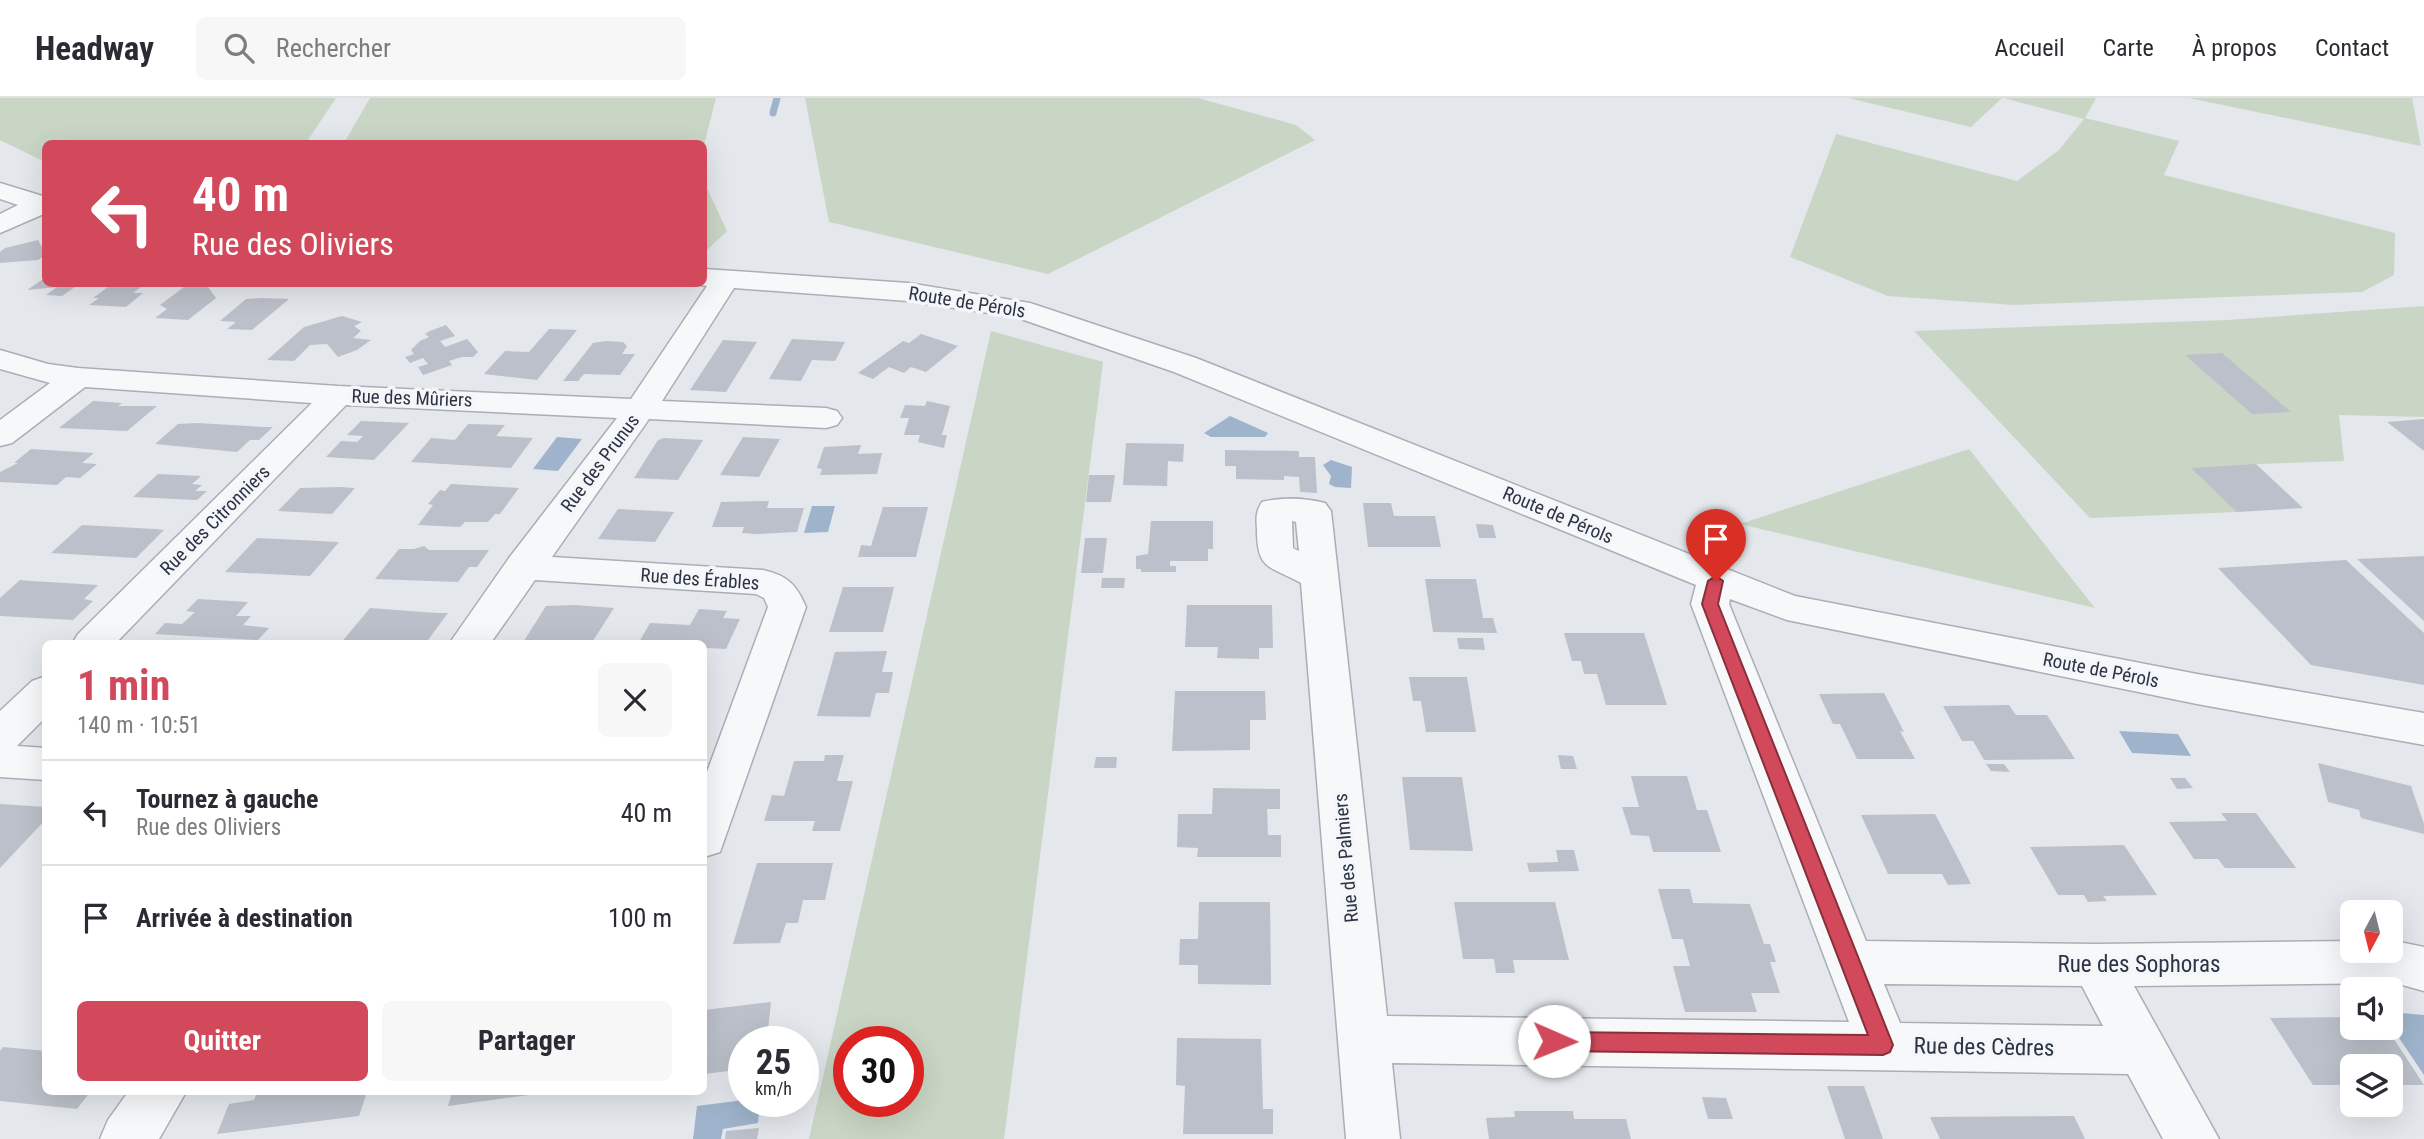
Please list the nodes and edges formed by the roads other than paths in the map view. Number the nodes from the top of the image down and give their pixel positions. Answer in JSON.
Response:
{"nodes":[{"id":1,"x":0,"y":191,"type":"edge"},
{"id":2,"x":42,"y":204,"type":"edge"},
{"id":3,"x":42,"y":204,"type":"edge"},
{"id":4,"x":0,"y":225,"type":"edge"},
{"id":5,"x":715,"y":277,"type":"edge"},
{"id":6,"x":0,"y":359,"type":"edge"},
{"id":7,"x":78,"y":377,"type":"junction"},
{"id":8,"x":338,"y":395,"type":"junction"},
{"id":9,"x":641,"y":408,"type":"junction"},
{"id":10,"x":826,"y":418,"type":"dead end"},
{"id":11,"x":0,"y":436,"type":"edge"},
{"id":12,"x":522,"y":567,"type":"junction"},
{"id":13,"x":1320,"y":577,"type":"dead end"},
{"id":14,"x":1716,"y":581,"type":"junction"},
{"id":15,"x":96,"y":640,"type":"edge"},
{"id":16,"x":471,"y":640,"type":"edge"},
{"id":17,"x":42,"y":695,"type":"edge"},
{"id":18,"x":2424,"y":729,"type":"edge"},
{"id":19,"x":0,"y":737,"type":"edge"},
{"id":20,"x":0,"y":761,"type":"edge"},
{"id":21,"x":42,"y":764,"type":"edge"},
{"id":22,"x":707,"y":831,"type":"edge"},
{"id":23,"x":1853,"y":962,"type":"junction"},
{"id":24,"x":2096,"y":965,"type":"junction"},
{"id":25,"x":2424,"y":970,"type":"edge"},
{"id":26,"x":1363,"y":1039,"type":"junction"},
{"id":27,"x":1883,"y":1045,"type":"junction"},
{"id":28,"x":2142,"y":1050,"type":"junction"},
{"id":29,"x":157,"y":1095,"type":"edge"},
{"id":30,"x":127,"y":1139,"type":"edge"},
{"id":31,"x":1373,"y":1139,"type":"edge"},
{"id":32,"x":2192,"y":1139,"type":"edge"}],
"edges":[{"from":1,"to":2,"type":"street"},
{"from":3,"to":4,"type":"street"},
{"from":5,"to":9,"type":"street","name":"Rue des Prunus"},
{"from":5,"to":14,"type":"street","name":"Route de Pérols"},
{"from":6,"to":7,"type":"street","name":"Rue des Mûriers"},
{"from":7,"to":8,"type":"street","name":"Rue des Mûriers"},
{"from":7,"to":11,"type":"street"},
{"from":8,"to":9,"type":"street","name":"Rue des Mûriers"},
{"from":8,"to":15,"type":"street","name":"Rue des Citronniers"},
{"from":9,"to":10,"type":"street","name":"Rue des Mûriers"},
{"from":9,"to":12,"type":"street","name":"Rue des Prunus"},
{"from":12,"to":16,"type":"street","name":"Rue des Prunus"},
{"from":12,"to":22,"type":"street","name":"Rue des Érables"},
{"from":13,"to":26,"type":"street","name":"Rue des Palmiers"},
{"from":14,"to":18,"type":"street","name":"Route de Pérols"},
{"from":14,"to":23,"type":"street"},
{"from":17,"to":19,"type":"street"},
{"from":20,"to":21,"type":"street"},
{"from":23,"to":24,"type":"street","name":"Rue des Sophoras"},
{"from":23,"to":27,"type":"street"},
{"from":24,"to":25,"type":"street","name":"Rue des Sophoras"},
{"from":24,"to":28,"type":"street"},
{"from":26,"to":27,"type":"street","name":"Rue des Cèdres"},
{"from":26,"to":31,"type":"street","name":"Rue des Palmiers"},
{"from":27,"to":28,"type":"street","name":"Rue des Cèdres"},
{"from":28,"to":32,"type":"street"},
{"from":29,"to":30,"type":"street"}]}
